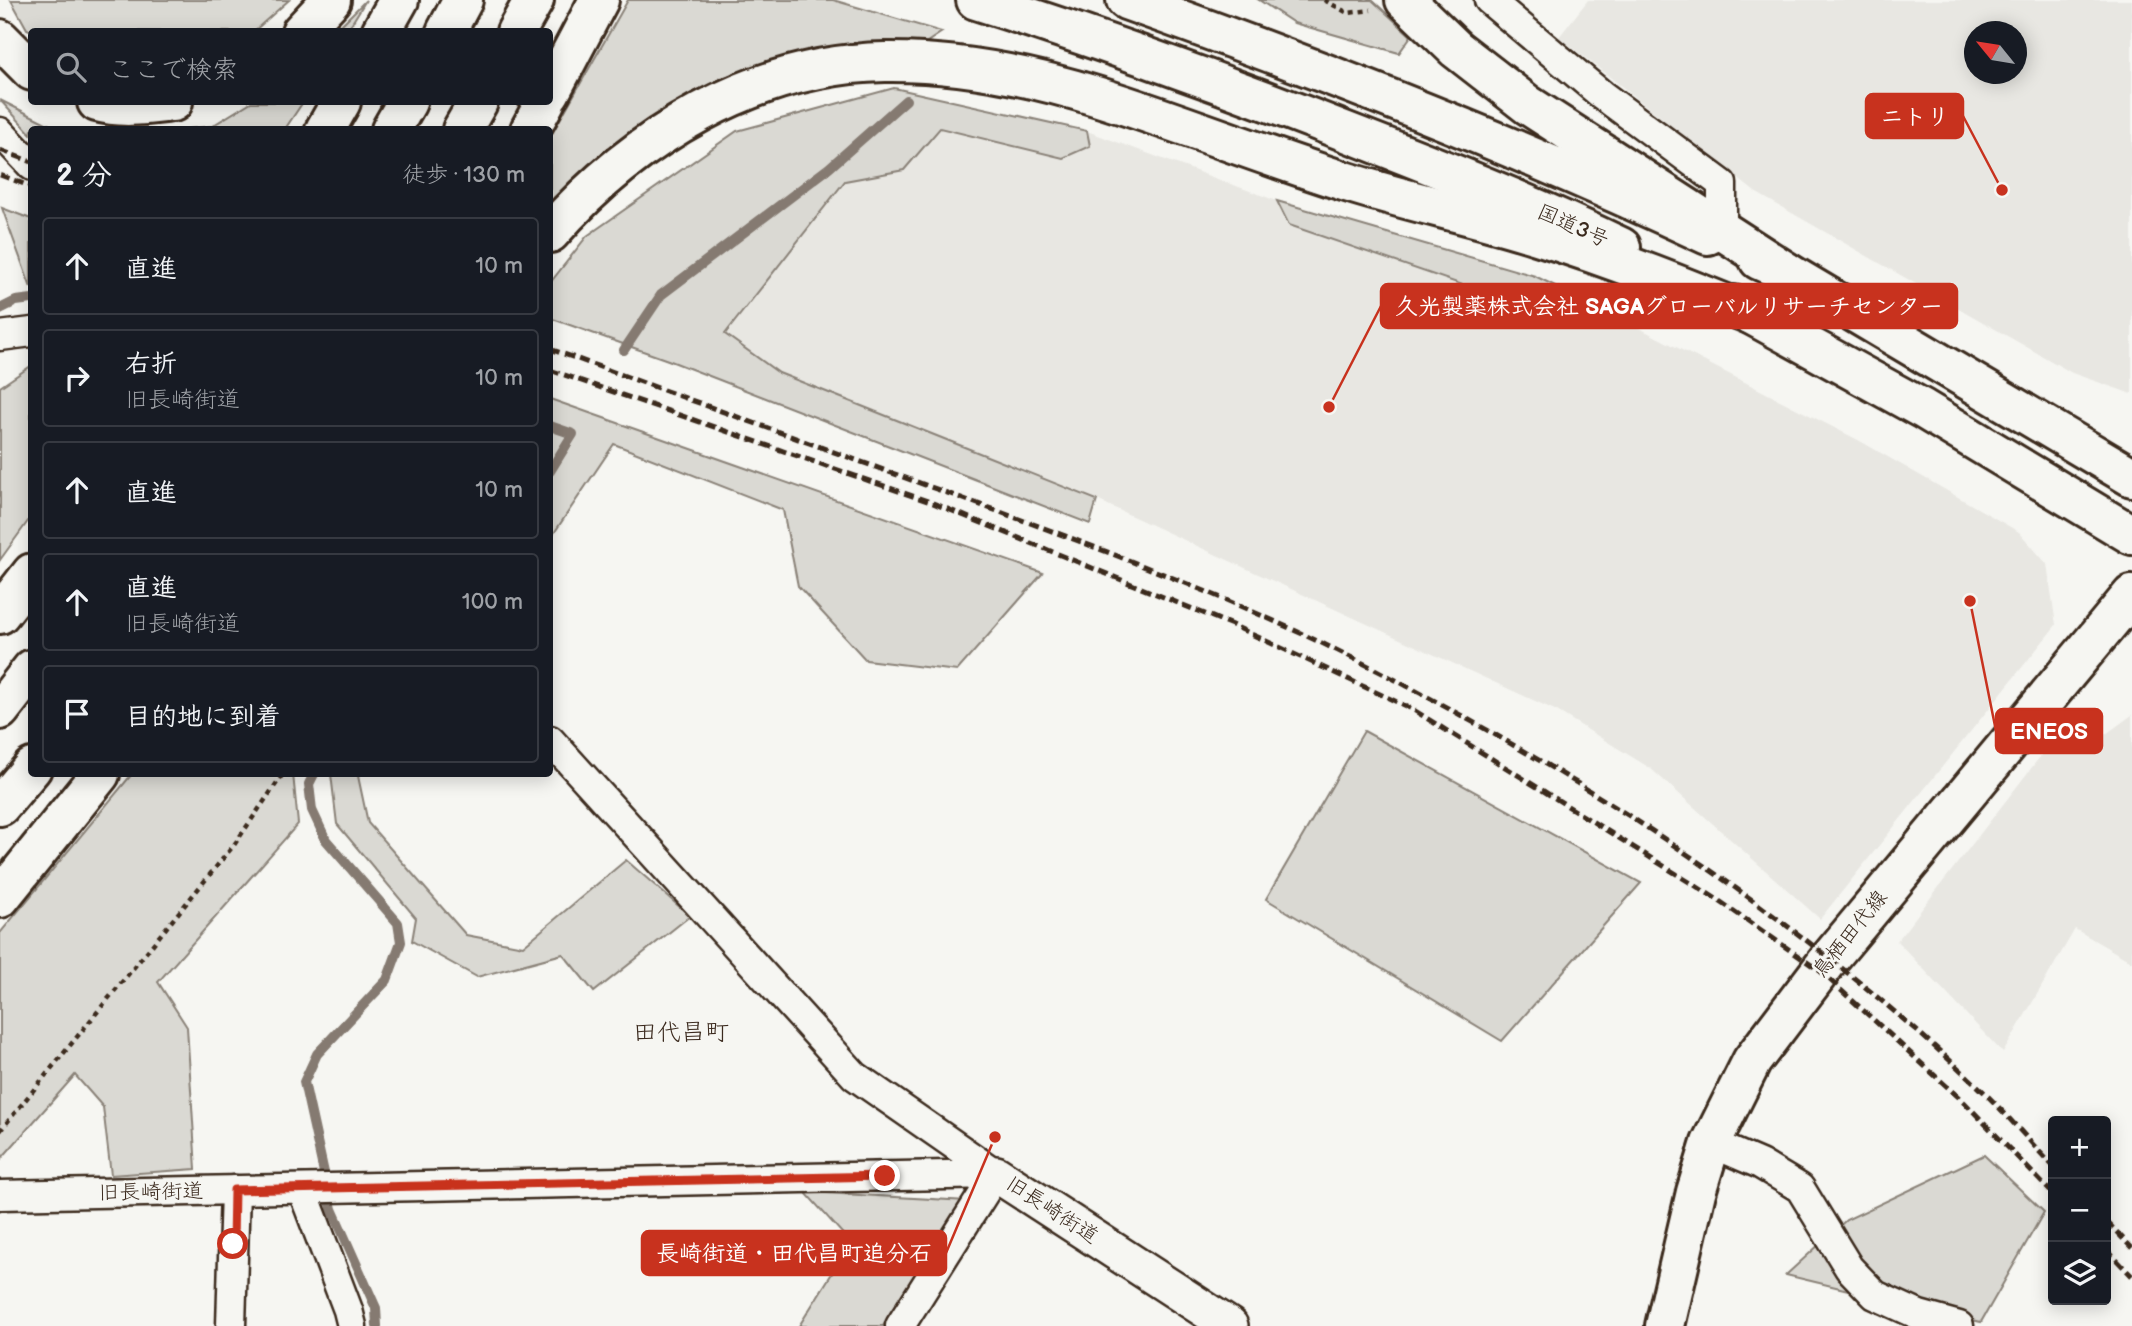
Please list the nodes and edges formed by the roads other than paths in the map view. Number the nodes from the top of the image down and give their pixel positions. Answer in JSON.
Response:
{"nodes":[{"id":1,"x":331,"y":0,"type":"edge"},
{"id":2,"x":399,"y":0,"type":"edge"},
{"id":3,"x":463,"y":0,"type":"edge"},
{"id":4,"x":534,"y":0,"type":"edge"},
{"id":5,"x":599,"y":0,"type":"edge"},
{"id":6,"x":976,"y":0,"type":"edge"},
{"id":7,"x":1126,"y":0,"type":"edge"},
{"id":8,"x":1489,"y":0,"type":"edge"},
{"id":9,"x":1392,"y":4,"type":"edge"},
{"id":10,"x":305,"y":28,"type":"edge"},
{"id":11,"x":383,"y":28,"type":"edge"},
{"id":12,"x":448,"y":28,"type":"edge"},
{"id":13,"x":518,"y":28,"type":"edge"},
{"id":14,"x":0,"y":39,"type":"edge"},
{"id":15,"x":28,"y":67,"type":"edge"},
{"id":16,"x":553,"y":87,"type":"edge"},
{"id":17,"x":124,"y":105,"type":"edge"},
{"id":18,"x":149,"y":105,"type":"edge"},
{"id":19,"x":339,"y":105,"type":"edge"},
{"id":20,"x":405,"y":105,"type":"edge"},
{"id":21,"x":476,"y":105,"type":"edge"},
{"id":22,"x":543,"y":105,"type":"edge"},
{"id":23,"x":326,"y":126,"type":"edge"},
{"id":24,"x":393,"y":126,"type":"edge"},
{"id":25,"x":464,"y":126,"type":"edge"},
{"id":26,"x":532,"y":126,"type":"edge"},
{"id":27,"x":0,"y":132,"type":"edge"},
{"id":28,"x":28,"y":162,"type":"edge"},
{"id":29,"x":553,"y":229,"type":"edge"},
{"id":30,"x":1722,"y":231,"type":"junction"},
{"id":31,"x":1788,"y":274,"type":"junction"},
{"id":32,"x":1765,"y":320,"type":"junction"},
{"id":33,"x":28,"y":332,"type":"edge"},
{"id":34,"x":0,"y":336,"type":"edge"},
{"id":35,"x":2132,"y":477,"type":"edge"},
{"id":36,"x":2132,"y":535,"type":"edge"},
{"id":37,"x":28,"y":578,"type":"edge"},
{"id":38,"x":2132,"y":594,"type":"edge"},
{"id":39,"x":0,"y":614,"type":"edge"},
{"id":40,"x":28,"y":674,"type":"edge"},
{"id":41,"x":0,"y":710,"type":"edge"},
{"id":42,"x":553,"y":743,"type":"edge"},
{"id":43,"x":28,"y":773,"type":"edge"},
{"id":44,"x":98,"y":777,"type":"edge"},
{"id":45,"x":0,"y":806,"type":"edge"},
{"id":46,"x":0,"y":898,"type":"edge"},
{"id":47,"x":1711,"y":1143,"type":"junction"},
{"id":48,"x":996,"y":1174,"type":"junction"},
{"id":49,"x":302,"y":1189,"type":"junction"},
{"id":50,"x":234,"y":1190,"type":"junction"},
{"id":51,"x":0,"y":1195,"type":"edge"},
{"id":52,"x":231,"y":1326,"type":"edge"},
{"id":53,"x":352,"y":1326,"type":"edge"},
{"id":54,"x":900,"y":1326,"type":"edge"},
{"id":55,"x":1230,"y":1326,"type":"edge"},
{"id":56,"x":1665,"y":1326,"type":"edge"},
{"id":57,"x":1959,"y":1326,"type":"edge"}],
"edges":[{"from":1,"to":10,"type":"main road"},
{"from":2,"to":11,"type":"main road"},
{"from":3,"to":12,"type":"main road"},
{"from":4,"to":13,"type":"main road"},
{"from":5,"to":16,"type":"main road"},
{"from":6,"to":32,"type":"main road","name":"国道3号"},
{"from":7,"to":31,"type":"main road"},
{"from":8,"to":30,"type":"street"},
{"from":9,"to":30,"type":"main road"},
{"from":14,"to":15,"type":"main road"},
{"from":17,"to":18,"type":"main road"},
{"from":19,"to":23,"type":"main road"},
{"from":20,"to":24,"type":"main road"},
{"from":21,"to":25,"type":"main road"},
{"from":22,"to":26,"type":"main road"},
{"from":27,"to":28,"type":"street"},
{"from":29,"to":32,"type":"main road"},
{"from":30,"to":31,"type":"main road"},
{"from":31,"to":35,"type":"main road"},
{"from":32,"to":36,"type":"main road","name":"国道3号"},
{"from":33,"to":34,"type":"street"},
{"from":37,"to":39,"type":"main road"},
{"from":38,"to":47,"type":"main road","name":"鳥栖田代線"},
{"from":40,"to":41,"type":"main road"},
{"from":42,"to":48,"type":"street"},
{"from":43,"to":45,"type":"main road"},
{"from":44,"to":46,"type":"main road"},
{"from":47,"to":56,"type":"main road","name":"鳥栖田代線"},
{"from":47,"to":57,"type":"street"},
{"from":48,"to":49,"type":"street","name":"旧長崎街道"},
{"from":48,"to":54,"type":"street"},
{"from":48,"to":55,"type":"street","name":"旧長崎街道"},
{"from":49,"to":50,"type":"street","name":"旧長崎街道"},
{"from":49,"to":53,"type":"street"},
{"from":50,"to":51,"type":"street","name":"旧長崎街道"},
{"from":50,"to":52,"type":"street"}]}
